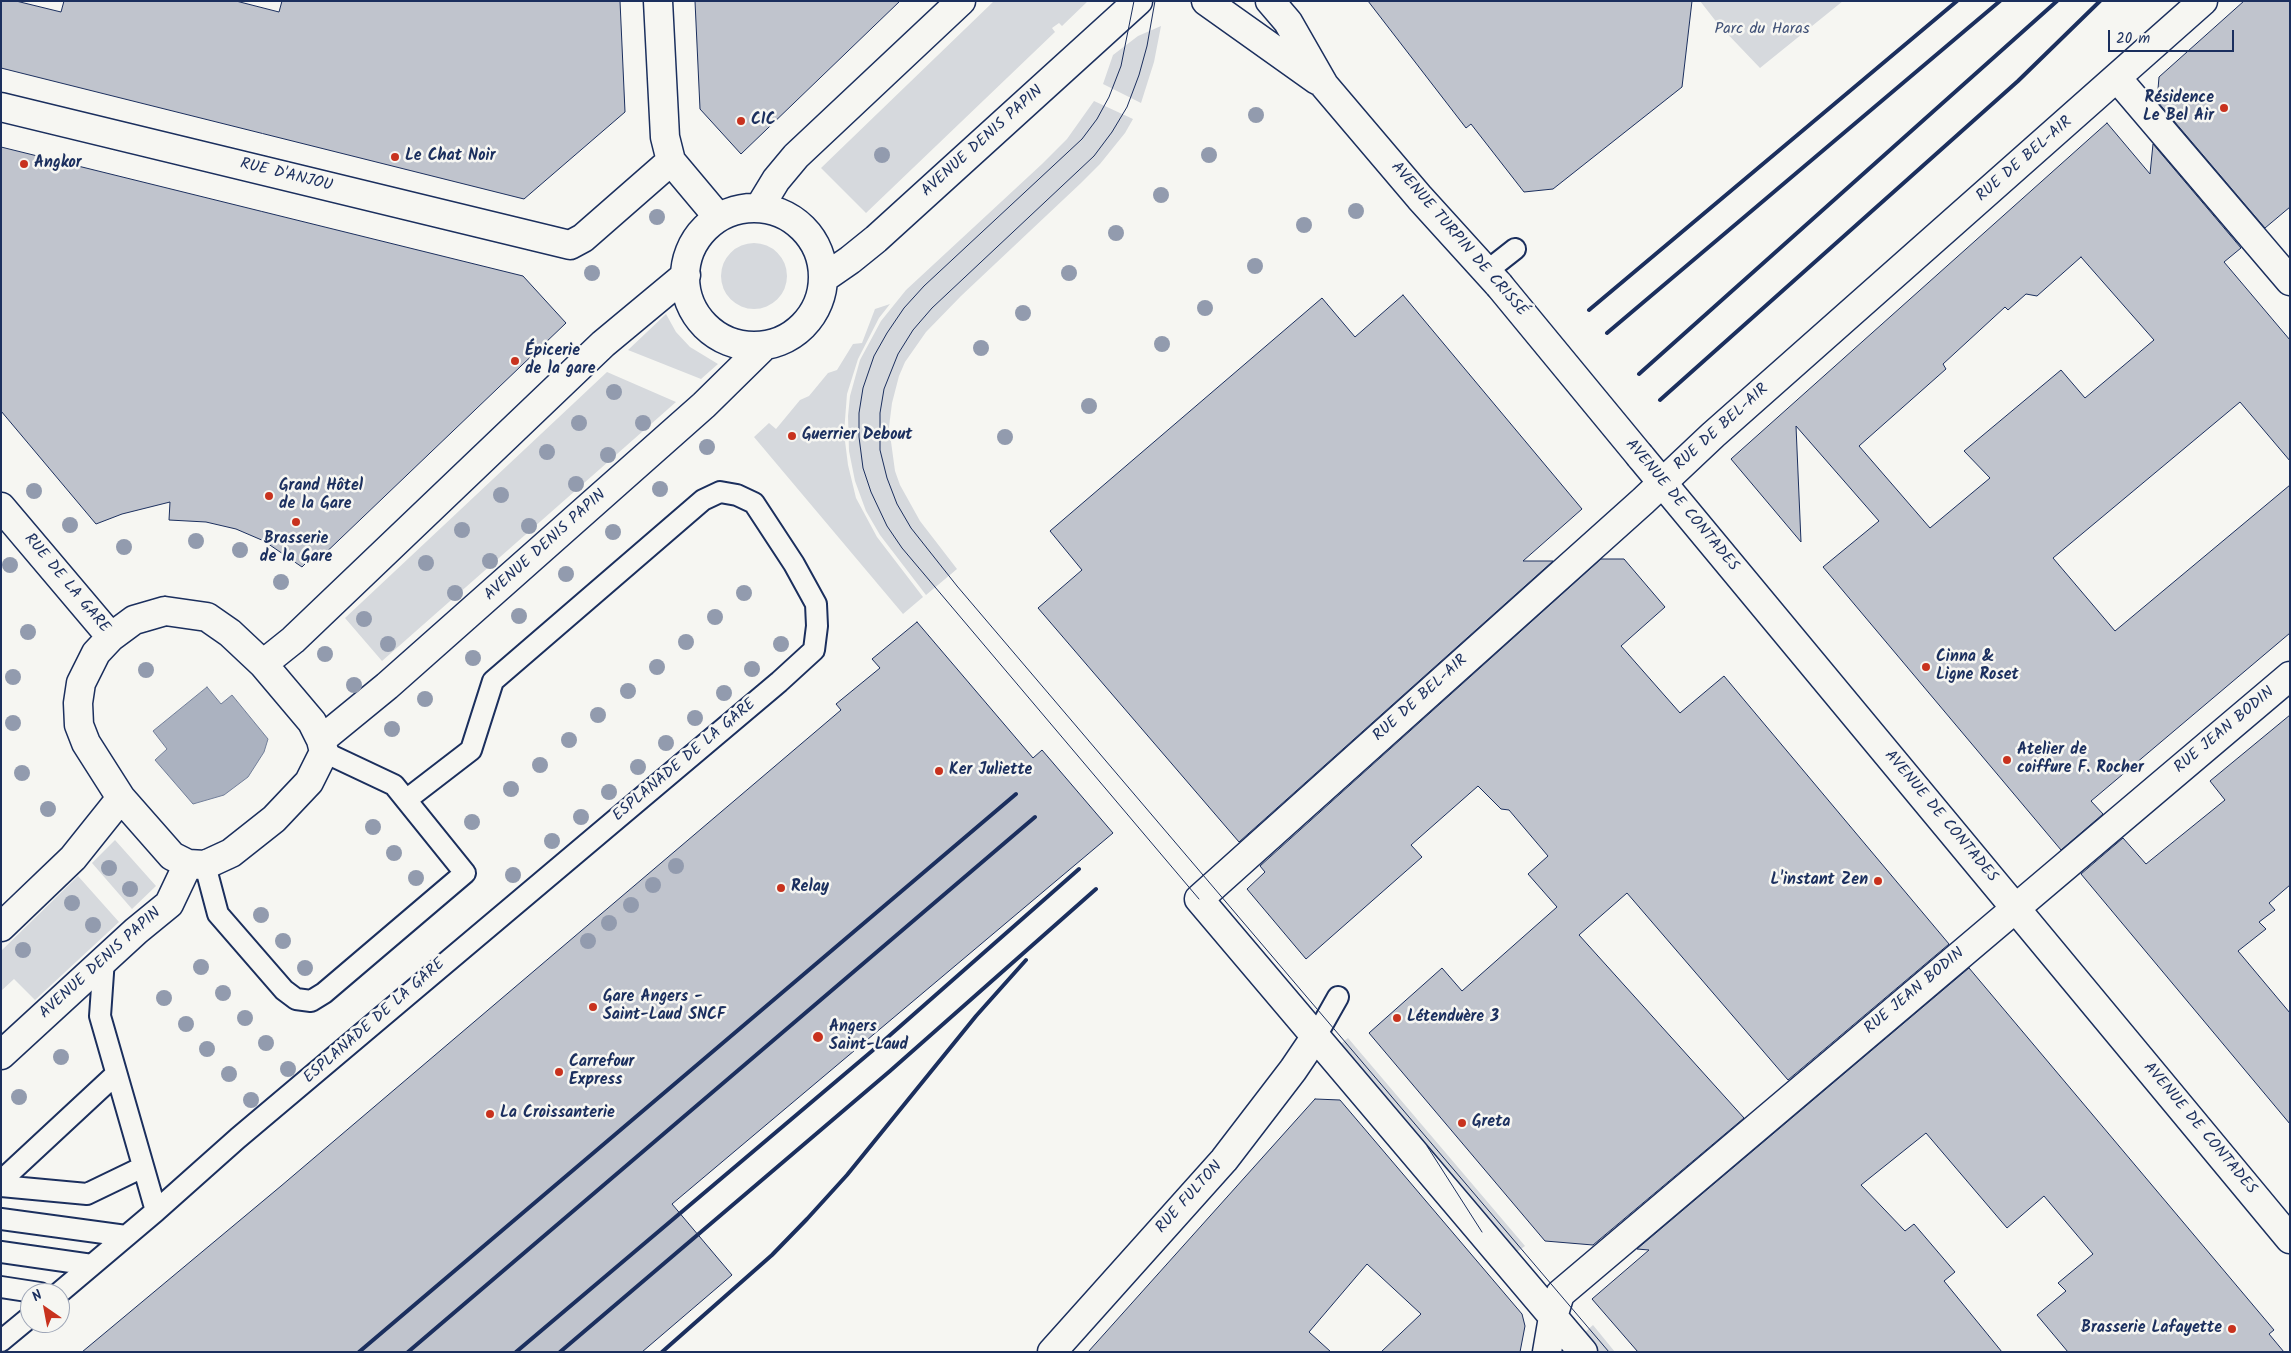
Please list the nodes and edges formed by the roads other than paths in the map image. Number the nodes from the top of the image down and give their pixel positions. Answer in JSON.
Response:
{"nodes":[{"id":1,"x":658,"y":1,"type":"edge"},
{"id":2,"x":961,"y":1,"type":"edge"},
{"id":3,"x":1138,"y":1,"type":"edge"},
{"id":4,"x":1206,"y":1,"type":"edge"},
{"id":5,"x":1270,"y":1,"type":"edge"},
{"id":6,"x":2203,"y":1,"type":"edge"},
{"id":7,"x":2117,"y":78,"type":"junction"},
{"id":8,"x":1324,"y":85,"type":"junction"},
{"id":9,"x":1,"y":107,"type":"edge"},
{"id":10,"x":671,"y":161,"type":"junction"},
{"id":11,"x":759,"y":208,"type":"junction"},
{"id":12,"x":718,"y":217,"type":"junction"},
{"id":13,"x":1515,"y":249,"type":"dead end"},
{"id":14,"x":686,"y":275,"type":"junction"},
{"id":15,"x":824,"y":278,"type":"junction"},
{"id":16,"x":1493,"y":278,"type":"junction"},
{"id":17,"x":2290,"y":281,"type":"edge"},
{"id":18,"x":764,"y":346,"type":"junction"},
{"id":19,"x":1590,"y":395,"type":"joint"},
{"id":20,"x":1661,"y":483,"type":"junction"},
{"id":21,"x":1,"y":507,"type":"edge"},
{"id":22,"x":111,"y":637,"type":"junction"},
{"id":23,"x":263,"y":664,"type":"junction"},
{"id":24,"x":2290,"y":676,"type":"edge"},
{"id":25,"x":322,"y":746,"type":"junction"},
{"id":26,"x":121,"y":798,"type":"junction"},
{"id":27,"x":406,"y":800,"type":"junction"},
{"id":28,"x":197,"y":864,"type":"junction"},
{"id":29,"x":2015,"y":907,"type":"junction"},
{"id":30,"x":1,"y":927,"type":"edge"},
{"id":31,"x":104,"y":959,"type":"junction"},
{"id":32,"x":1338,"y":997,"type":"dead end"},
{"id":33,"x":1316,"y":1036,"type":"junction"},
{"id":34,"x":1,"y":1055,"type":"edge"},
{"id":35,"x":116,"y":1075,"type":"junction"},
{"id":36,"x":143,"y":1167,"type":"junction"},
{"id":37,"x":1,"y":1181,"type":"edge"},
{"id":38,"x":1,"y":1186,"type":"edge"},
{"id":39,"x":156,"y":1211,"type":"junction"},
{"id":40,"x":1,"y":1219,"type":"edge"},
{"id":41,"x":126,"y":1236,"type":"junction"},
{"id":42,"x":2290,"y":1239,"type":"edge"},
{"id":43,"x":1,"y":1252,"type":"edge"},
{"id":44,"x":92,"y":1266,"type":"junction"},
{"id":45,"x":70,"y":1284,"type":"edge"},
{"id":46,"x":1,"y":1287,"type":"edge"},
{"id":47,"x":20,"y":1290,"type":"edge"},
{"id":48,"x":1553,"y":1316,"type":"junction"},
{"id":49,"x":1052,"y":1352,"type":"edge"},
{"id":50,"x":1547,"y":1352,"type":"edge"},
{"id":51,"x":1583,"y":1352,"type":"edge"}],
"edges":[{"from":1,"to":10,"type":"street"},
{"from":2,"to":11,"type":"street"},
{"from":3,"to":15,"type":"street","name":"AVENUE DENIS PAPIN"},
{"from":4,"to":8,"type":"street","name":"AVENUE TURPIN DE CRISSÉ"},
{"from":5,"to":8,"type":"street","name":"AVENUE TURPIN DE CRISSÉ"},
{"from":6,"to":7,"type":"street","name":"RUE DE BEL-AIR"},
{"from":7,"to":17,"type":"street"},
{"from":7,"to":20,"type":"street","name":"RUE DE BEL-AIR"},
{"from":8,"to":16,"type":"street","name":"AVENUE TURPIN DE CRISSÉ"},
{"from":9,"to":10,"type":"street","name":"RUE D'ANJOU"},
{"from":10,"to":12,"type":"street"},
{"from":11,"to":12,"type":"street"},
{"from":11,"to":15,"type":"street"},
{"from":12,"to":14,"type":"street"},
{"from":13,"to":16,"type":"lane"},
{"from":14,"to":18,"type":"street"},
{"from":14,"to":23,"type":"street"},
{"from":15,"to":18,"type":"street"},
{"from":16,"to":19,"type":"street","name":"AVENUE TURPIN DE CRISSÉ","bridge":true},
{"from":18,"to":25,"type":"street","name":"AVENUE DENIS PAPIN"},
{"from":19,"to":20,"type":"street","name":"AVENUE DE CONTADES","bridge":true},
{"from":20,"to":29,"type":"street","name":"AVENUE DE CONTADES"},
{"from":20,"to":33,"type":"street","name":"RUE DE BEL-AIR"},
{"from":21,"to":22,"type":"street","name":"RUE DE LA GARE"},
{"from":22,"to":23,"type":"street"},
{"from":22,"to":26,"type":"street"},
{"from":23,"to":25,"type":"street"},
{"from":24,"to":29,"type":"street","name":"RUE JEAN BODIN"},
{"from":25,"to":27,"type":"lane"},
{"from":25,"to":28,"type":"street"},
{"from":26,"to":28,"type":"street"},
{"from":26,"to":30,"type":"street"},
{"from":27,"to":28,"type":"lane"},
{"from":27,"to":39,"type":"lane","name":"ESPLANADE DE LA GARE"},
{"from":28,"to":31,"type":"street","name":"AVENUE DENIS PAPIN"},
{"from":29,"to":42,"type":"street","name":"AVENUE DE CONTADES"},
{"from":29,"to":48,"type":"street","name":"RUE JEAN BODIN"},
{"from":31,"to":34,"type":"street","name":"AVENUE DENIS PAPIN"},
{"from":31,"to":35,"type":"lane"},
{"from":32,"to":33,"type":"lane"},
{"from":33,"to":48,"type":"street"},
{"from":33,"to":49,"type":"street","name":"RUE FULTON"},
{"from":35,"to":36,"type":"lane"},
{"from":35,"to":37,"type":"lane"},
{"from":36,"to":38,"type":"lane"},
{"from":36,"to":39,"type":"lane"},
{"from":39,"to":41,"type":"lane","name":"ESPLANADE DE LA GARE"},
{"from":40,"to":41,"type":"lane"},
{"from":41,"to":44,"type":"lane","name":"ESPLANADE DE LA GARE"},
{"from":43,"to":44,"type":"lane"},
{"from":44,"to":45,"type":"lane","name":"ESPLANADE DE LA GARE"},
{"from":46,"to":47,"type":"lane"},
{"from":48,"to":50,"type":"street","name":"RUE JEAN BODIN"},
{"from":48,"to":51,"type":"street"}]}
